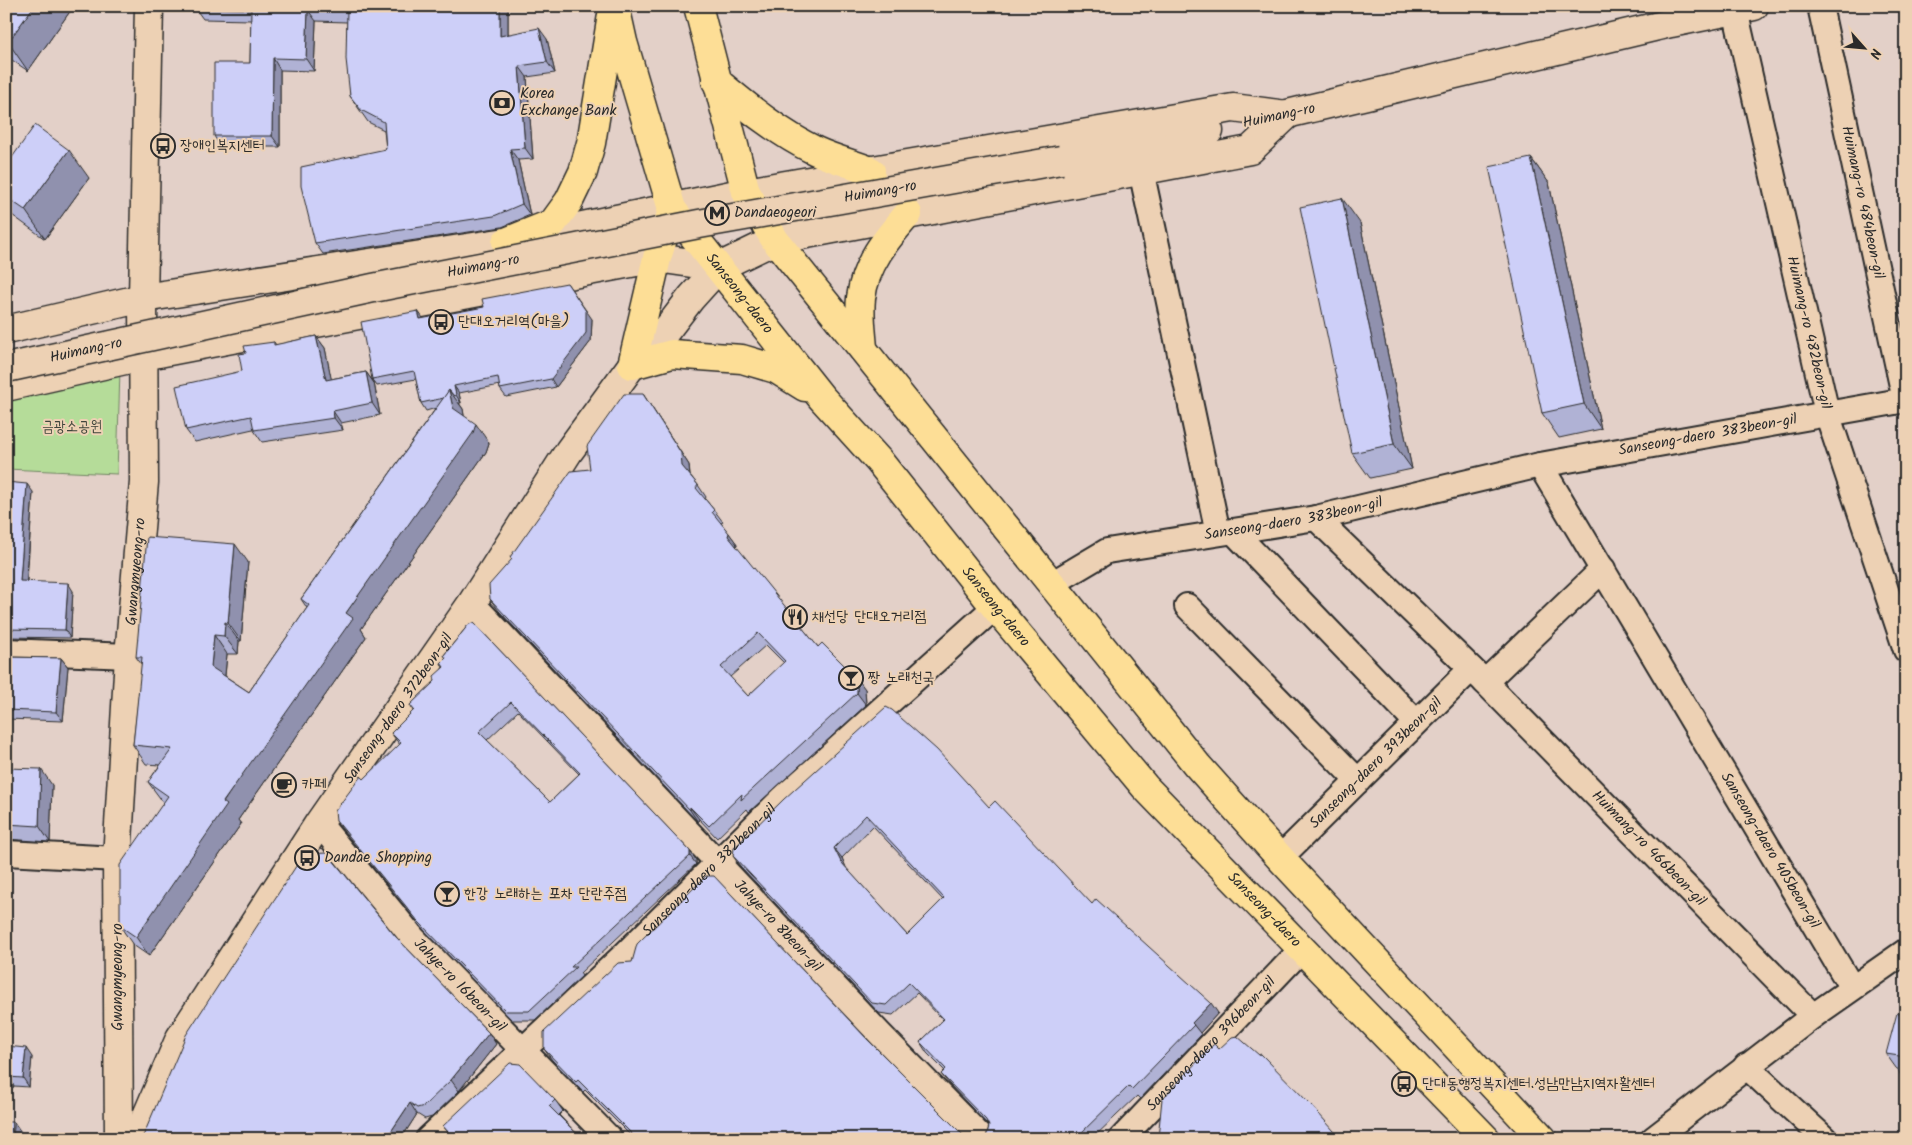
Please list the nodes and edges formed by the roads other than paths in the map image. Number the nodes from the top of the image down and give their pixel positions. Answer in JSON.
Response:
{"nodes":[{"id":1,"x":148,"y":6,"type":"edge"},
{"id":2,"x":614,"y":6,"type":"edge"},
{"id":3,"x":698,"y":6,"type":"edge"},
{"id":4,"x":1820,"y":6,"type":"edge"},
{"id":5,"x":1744,"y":8,"type":"edge"},
{"id":6,"x":716,"y":81,"type":"junction"},
{"id":7,"x":1287,"y":115,"type":"junction"},
{"id":8,"x":1141,"y":170,"type":"junction"},
{"id":9,"x":870,"y":171,"type":"junction"},
{"id":10,"x":746,"y":192,"type":"junction"},
{"id":11,"x":672,"y":209,"type":"junction"},
{"id":12,"x":908,"y":214,"type":"junction"},
{"id":13,"x":775,"y":240,"type":"junction"},
{"id":14,"x":506,"y":242,"type":"junction"},
{"id":15,"x":657,"y":258,"type":"junction"},
{"id":16,"x":718,"y":267,"type":"junction"},
{"id":17,"x":143,"y":298,"type":"junction"},
{"id":18,"x":6,"y":330,"type":"edge"},
{"id":19,"x":863,"y":349,"type":"junction"},
{"id":20,"x":143,"y":356,"type":"junction"},
{"id":21,"x":632,"y":365,"type":"junction"},
{"id":22,"x":6,"y":368,"type":"edge"},
{"id":23,"x":6,"y":387,"type":"edge"},
{"id":24,"x":821,"y":397,"type":"junction"},
{"id":25,"x":1906,"y":400,"type":"edge"},
{"id":26,"x":1827,"y":413,"type":"junction"},
{"id":27,"x":1540,"y":465,"type":"junction"},
{"id":28,"x":1316,"y":518,"type":"junction"},
{"id":29,"x":1226,"y":532,"type":"junction"},
{"id":30,"x":1604,"y":568,"type":"junction"},
{"id":31,"x":1053,"y":583,"type":"junction"},
{"id":32,"x":472,"y":602,"type":"junction"},
{"id":33,"x":1187,"y":606,"type":"dead end"},
{"id":34,"x":995,"y":607,"type":"junction"},
{"id":35,"x":1906,"y":650,"type":"edge"},
{"id":36,"x":6,"y":651,"type":"edge"},
{"id":37,"x":129,"y":656,"type":"junction"},
{"id":38,"x":1478,"y":675,"type":"junction"},
{"id":39,"x":1416,"y":722,"type":"junction"},
{"id":40,"x":1358,"y":781,"type":"junction"},
{"id":41,"x":319,"y":823,"type":"junction"},
{"id":42,"x":6,"y":853,"type":"edge"},
{"id":43,"x":1280,"y":858,"type":"junction"},
{"id":44,"x":117,"y":859,"type":"junction"},
{"id":45,"x":717,"y":861,"type":"junction"},
{"id":46,"x":1302,"y":949,"type":"junction"},
{"id":47,"x":1906,"y":951,"type":"edge"},
{"id":48,"x":1852,"y":988,"type":"junction"},
{"id":49,"x":1812,"y":1016,"type":"junction"},
{"id":50,"x":523,"y":1049,"type":"junction"},
{"id":51,"x":1746,"y":1066,"type":"junction"},
{"id":52,"x":119,"y":1139,"type":"edge"},
{"id":53,"x":137,"y":1139,"type":"edge"},
{"id":54,"x":428,"y":1139,"type":"edge"},
{"id":55,"x":610,"y":1139,"type":"edge"},
{"id":56,"x":983,"y":1139,"type":"edge"},
{"id":57,"x":1121,"y":1139,"type":"edge"},
{"id":58,"x":1486,"y":1139,"type":"edge"},
{"id":59,"x":1543,"y":1139,"type":"edge"},
{"id":60,"x":1653,"y":1139,"type":"edge"},
{"id":61,"x":1825,"y":1139,"type":"edge"}],
"edges":[{"from":1,"to":17,"type":"main road","name":"Gwangmyeong-ro"},
{"from":2,"to":11,"type":"main road","name":"Sanseong-daero"},
{"from":2,"to":14,"type":"main road"},
{"from":3,"to":6,"type":"main road"},
{"from":4,"to":25,"type":"street","name":"Huimang-ro 484beon-gil"},
{"from":5,"to":7,"type":"main road","name":"Huimang-ro"},
{"from":5,"to":26,"type":"street","name":"Huimang-ro 482beon-gil"},
{"from":6,"to":9,"type":"main road"},
{"from":6,"to":10,"type":"main road"},
{"from":7,"to":8,"type":"main road"},
{"from":7,"to":9,"type":"main road"},
{"from":7,"to":22,"type":"main road","name":"Huimang-ro","bridge":true},
{"from":8,"to":12,"type":"main road"},
{"from":8,"to":29,"type":"street"},
{"from":9,"to":10,"type":"main road"},
{"from":10,"to":11,"type":"main road"},
{"from":10,"to":13,"type":"main road"},
{"from":11,"to":14,"type":"main road"},
{"from":11,"to":15,"type":"main road"},
{"from":11,"to":16,"type":"main road","name":"Sanseong-daero"},
{"from":12,"to":13,"type":"main road"},
{"from":12,"to":19,"type":"main road"},
{"from":13,"to":16,"type":"main road"},
{"from":13,"to":19,"type":"main road"},
{"from":14,"to":17,"type":"main road"},
{"from":15,"to":16,"type":"main road"},
{"from":15,"to":20,"type":"main road"},
{"from":15,"to":21,"type":"main road"},
{"from":16,"to":21,"type":"main road","name":"Sanseong-daero 372beon-gil"},
{"from":16,"to":24,"type":"main road","name":"Sanseong-daero"},
{"from":17,"to":18,"type":"main road"},
{"from":17,"to":20,"type":"main road","name":"Gwangmyeong-ro"},
{"from":19,"to":31,"type":"main road"},
{"from":20,"to":23,"type":"main road"},
{"from":20,"to":37,"type":"main road","name":"Gwangmyeong-ro"},
{"from":21,"to":24,"type":"main road"},
{"from":21,"to":32,"type":"main road","name":"Sanseong-daero 372beon-gil"},
{"from":24,"to":34,"type":"main road","name":"Sanseong-daero"},
{"from":25,"to":26,"type":"street","name":"Sanseong-daero 383beon-gil"},
{"from":26,"to":27,"type":"street","name":"Sanseong-daero 383beon-gil"},
{"from":26,"to":35,"type":"street","name":"Huimang-ro 482beon-gil"},
{"from":27,"to":28,"type":"street","name":"Sanseong-daero 383beon-gil"},
{"from":27,"to":30,"type":"street"},
{"from":28,"to":29,"type":"street","name":"Sanseong-daero 383beon-gil"},
{"from":28,"to":38,"type":"street","name":"Huimang-ro 466beon-gil"},
{"from":29,"to":31,"type":"street","name":"Sanseong-daero 383beon-gil"},
{"from":29,"to":39,"type":"street"},
{"from":30,"to":38,"type":"street"},
{"from":30,"to":48,"type":"street","name":"Sanseong-daero 405beon-gil"},
{"from":31,"to":43,"type":"main road"},
{"from":32,"to":41,"type":"main road","name":"Sanseong-daero 372beon-gil"},
{"from":32,"to":45,"type":"street","name":"Jahye-ro 8beon-gil"},
{"from":33,"to":40,"type":"street"},
{"from":34,"to":45,"type":"street","name":"Sanseong-daero 382beon-gil"},
{"from":34,"to":46,"type":"main road","name":"Sanseong-daero"},
{"from":36,"to":37,"type":"street"},
{"from":37,"to":44,"type":"main road","name":"Gwangmyeong-ro"},
{"from":38,"to":39,"type":"street","name":"Sanseong-daero 393beon-gil"},
{"from":38,"to":49,"type":"street","name":"Huimang-ro 466beon-gil"},
{"from":39,"to":40,"type":"street","name":"Sanseong-daero 393beon-gil"},
{"from":40,"to":43,"type":"street","name":"Sanseong-daero 393beon-gil"},
{"from":41,"to":50,"type":"street","name":"Jahye-ro 16beon-gil"},
{"from":41,"to":53,"type":"main road","name":"Sanseong-daero 372beon-gil"},
{"from":42,"to":44,"type":"street"},
{"from":43,"to":59,"type":"main road"},
{"from":44,"to":52,"type":"main road","name":"Gwangmyeong-ro"},
{"from":45,"to":50,"type":"street","name":"Sanseong-daero 382beon-gil"},
{"from":45,"to":56,"type":"street","name":"Jahye-ro 8beon-gil"},
{"from":46,"to":57,"type":"street","name":"Sanseong-daero 396beon-gil"},
{"from":46,"to":58,"type":"main road","name":"Sanseong-daero"},
{"from":47,"to":48,"type":"street"},
{"from":48,"to":49,"type":"street"},
{"from":49,"to":51,"type":"street"},
{"from":50,"to":54,"type":"street","name":"Sanseong-daero 382beon-gil"},
{"from":50,"to":55,"type":"street","name":"Jahye-ro 16beon-gil"},
{"from":51,"to":60,"type":"street"},
{"from":51,"to":61,"type":"street"}]}
